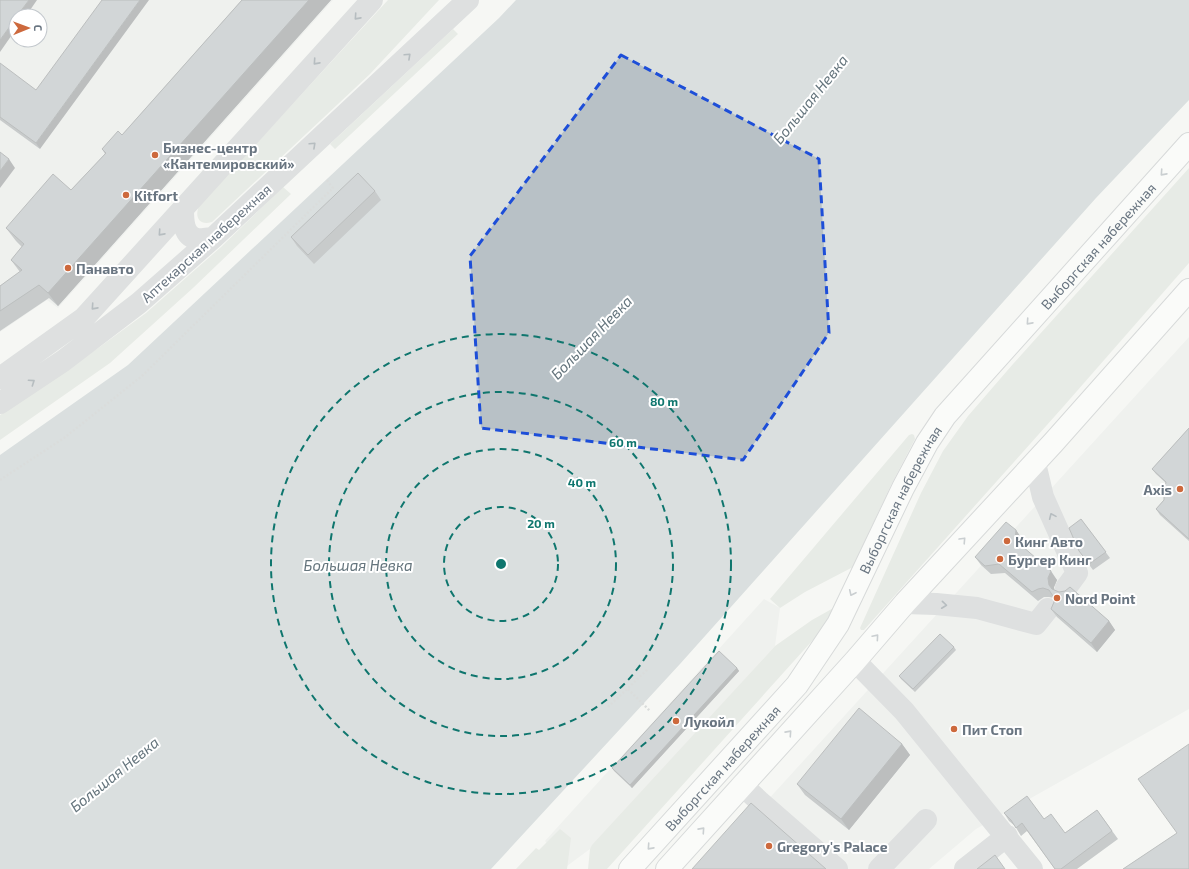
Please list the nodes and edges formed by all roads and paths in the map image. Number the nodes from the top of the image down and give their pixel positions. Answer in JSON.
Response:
{"nodes":[{"id":1,"x":372,"y":0,"type":"edge"},
{"id":2,"x":468,"y":0,"type":"edge"},
{"id":3,"x":1189,"y":144,"type":"edge"},
{"id":4,"x":326,"y":179,"type":"dead end"},
{"id":5,"x":183,"y":209,"type":"junction"},
{"id":6,"x":213,"y":238,"type":"junction"},
{"id":7,"x":1189,"y":290,"type":"edge"},
{"id":8,"x":0,"y":378,"type":"edge"},
{"id":9,"x":0,"y":404,"type":"edge"},
{"id":10,"x":1035,"y":463,"type":"junction"},
{"id":11,"x":0,"y":480,"type":"edge"},
{"id":12,"x":1066,"y":588,"type":"edge"},
{"id":13,"x":905,"y":603,"type":"junction"},
{"id":14,"x":1048,"y":609,"type":"dead end"},
{"id":15,"x":855,"y":661,"type":"junction"},
{"id":16,"x":648,"y":669,"type":"dead end"},
{"id":17,"x":628,"y":689,"type":"junction"},
{"id":18,"x":608,"y":707,"type":"dead end"},
{"id":19,"x":650,"y":711,"type":"dead end"},
{"id":20,"x":742,"y":785,"type":"junction"},
{"id":21,"x":926,"y":820,"type":"dead end"},
{"id":22,"x":1007,"y":836,"type":"junction"},
{"id":23,"x":630,"y":869,"type":"edge"},
{"id":24,"x":667,"y":869,"type":"edge"},
{"id":25,"x":837,"y":869,"type":"edge"},
{"id":26,"x":879,"y":869,"type":"edge"},
{"id":27,"x":965,"y":869,"type":"edge"},
{"id":28,"x":1032,"y":869,"type":"edge"}],
"edges":[{"from":1,"to":5,"type":"street","one_way":true},
{"from":6,"to":2,"type":"street","name":"Аптекарская набережная","one_way":true},
{"from":3,"to":23,"type":"main road","name":"Выборгская набережная","one_way":true},
{"from":4,"to":11,"type":"path"},
{"from":5,"to":6,"type":"street"},
{"from":5,"to":8,"type":"street","one_way":true},
{"from":9,"to":6,"type":"street","name":"Аптекарская набережная","one_way":true},
{"from":7,"to":10,"type":"main road","name":"Выборгская набережная"},
{"from":12,"to":10,"type":"street","one_way":true},
{"from":13,"to":10,"type":"main road","name":"Выборгская набережная","one_way":true},
{"from":13,"to":14,"type":"street","one_way":true},
{"from":15,"to":13,"type":"main road","name":"Выборгская набережная","one_way":true},
{"from":20,"to":15,"type":"main road","name":"Выборгская набережная","one_way":true},
{"from":15,"to":22,"type":"street"},
{"from":16,"to":17,"type":"path"},
{"from":17,"to":18,"type":"path"},
{"from":17,"to":19,"type":"path"},
{"from":24,"to":20,"type":"main road","name":"Выборгская набережная","one_way":true},
{"from":20,"to":25,"type":"street"},
{"from":21,"to":26,"type":"street"},
{"from":22,"to":27,"type":"street"},
{"from":22,"to":28,"type":"street"}]}
